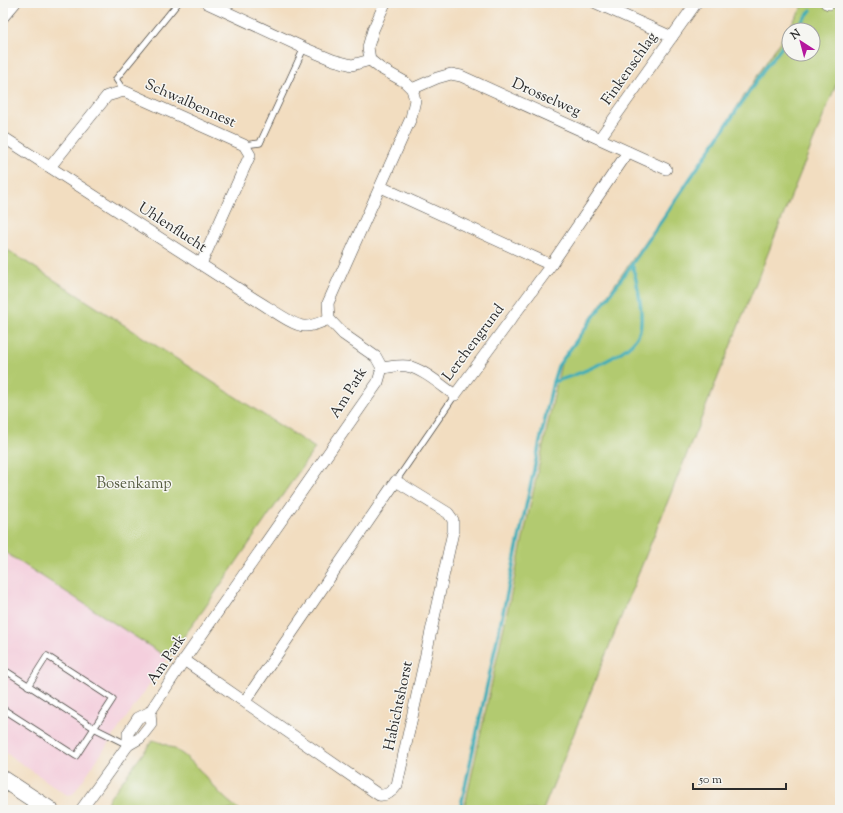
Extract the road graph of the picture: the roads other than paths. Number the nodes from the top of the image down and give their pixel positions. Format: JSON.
{"nodes":[{"id":1,"x":15,"y":3,"type":"edge"},
{"id":2,"x":178,"y":3,"type":"edge"},
{"id":3,"x":207,"y":3,"type":"edge"},
{"id":4,"x":385,"y":3,"type":"edge"},
{"id":5,"x":596,"y":3,"type":"edge"},
{"id":6,"x":696,"y":3,"type":"edge"},
{"id":7,"x":3,"y":17,"type":"edge"},
{"id":8,"x":672,"y":37,"type":"junction"},
{"id":9,"x":304,"y":48,"type":"junction"},
{"id":10,"x":370,"y":60,"type":"junction"},
{"id":11,"x":412,"y":89,"type":"junction"},
{"id":12,"x":124,"y":91,"type":"junction"},
{"id":13,"x":3,"y":137,"type":"edge"},
{"id":14,"x":600,"y":138,"type":"junction"},
{"id":15,"x":244,"y":145,"type":"junction"},
{"id":16,"x":628,"y":152,"type":"junction"},
{"id":17,"x":50,"y":167,"type":"junction"},
{"id":18,"x":666,"y":169,"type":"dead end"},
{"id":19,"x":381,"y":187,"type":"junction"},
{"id":20,"x":201,"y":264,"type":"junction"},
{"id":21,"x":551,"y":265,"type":"junction"},
{"id":22,"x":329,"y":319,"type":"junction"},
{"id":23,"x":382,"y":368,"type":"junction"},
{"id":24,"x":456,"y":395,"type":"junction"},
{"id":25,"x":396,"y":481,"type":"junction"},
{"id":26,"x":184,"y":660,"type":"junction"},
{"id":27,"x":3,"y":669,"type":"edge"},
{"id":28,"x":28,"y":686,"type":"junction"},
{"id":29,"x":244,"y":701,"type":"junction"},
{"id":30,"x":3,"y":709,"type":"edge"},
{"id":31,"x":94,"y":728,"type":"junction"},
{"id":32,"x":128,"y":745,"type":"junction"},
{"id":33,"x":3,"y":779,"type":"edge"},
{"id":34,"x":50,"y":810,"type":"edge"},
{"id":35,"x":81,"y":810,"type":"edge"}],
"edges":[{"from":1,"to":7,"type":"street"},
{"from":2,"to":12,"type":"lane","name":"Schwalbennest"},
{"from":3,"to":9,"type":"street"},
{"from":4,"to":10,"type":"street"},
{"from":5,"to":8,"type":"street","name":"Finkenschlag"},
{"from":6,"to":8,"type":"street","name":"Finkenschlag"},
{"from":8,"to":14,"type":"street","name":"Finkenschlag"},
{"from":9,"to":10,"type":"street"},
{"from":9,"to":15,"type":"lane","name":"Schwalbennest"},
{"from":10,"to":11,"type":"street"},
{"from":11,"to":14,"type":"street","name":"Drosselweg"},
{"from":11,"to":19,"type":"street"},
{"from":12,"to":15,"type":"street","name":"Schwalbennest"},
{"from":12,"to":17,"type":"street","name":"Schwalbennest"},
{"from":13,"to":17,"type":"street","name":"Uhlenflucht"},
{"from":14,"to":16,"type":"street","name":"Drosselweg"},
{"from":15,"to":20,"type":"street","name":"Schwalbennest"},
{"from":16,"to":18,"type":"street","name":"Drosselweg"},
{"from":16,"to":21,"type":"street","name":"Lerchengrund"},
{"from":17,"to":20,"type":"street","name":"Uhlenflucht"},
{"from":19,"to":21,"type":"street"},
{"from":19,"to":22,"type":"street"},
{"from":20,"to":22,"type":"street","name":"Uhlenflucht"},
{"from":21,"to":24,"type":"street","name":"Lerchengrund"},
{"from":22,"to":23,"type":"street","name":"Am Park"},
{"from":23,"to":24,"type":"street","name":"Lerchengrund"},
{"from":23,"to":26,"type":"street","name":"Am Park"},
{"from":24,"to":25,"type":"lane"},
{"from":25,"to":29,"type":"street"},
{"from":25,"to":29,"type":"street","name":"Habichtshorst"},
{"from":26,"to":29,"type":"street","name":"Habichtshorst"},
{"from":26,"to":32,"type":"street","name":"Am Park"},
{"from":27,"to":28,"type":"lane"},
{"from":28,"to":31,"type":"lane"},
{"from":28,"to":31,"type":"lane"},
{"from":30,"to":31,"type":"lane"},
{"from":31,"to":32,"type":"lane"},
{"from":32,"to":35,"type":"street","name":"Am Park"},
{"from":33,"to":34,"type":"main road"}]}
